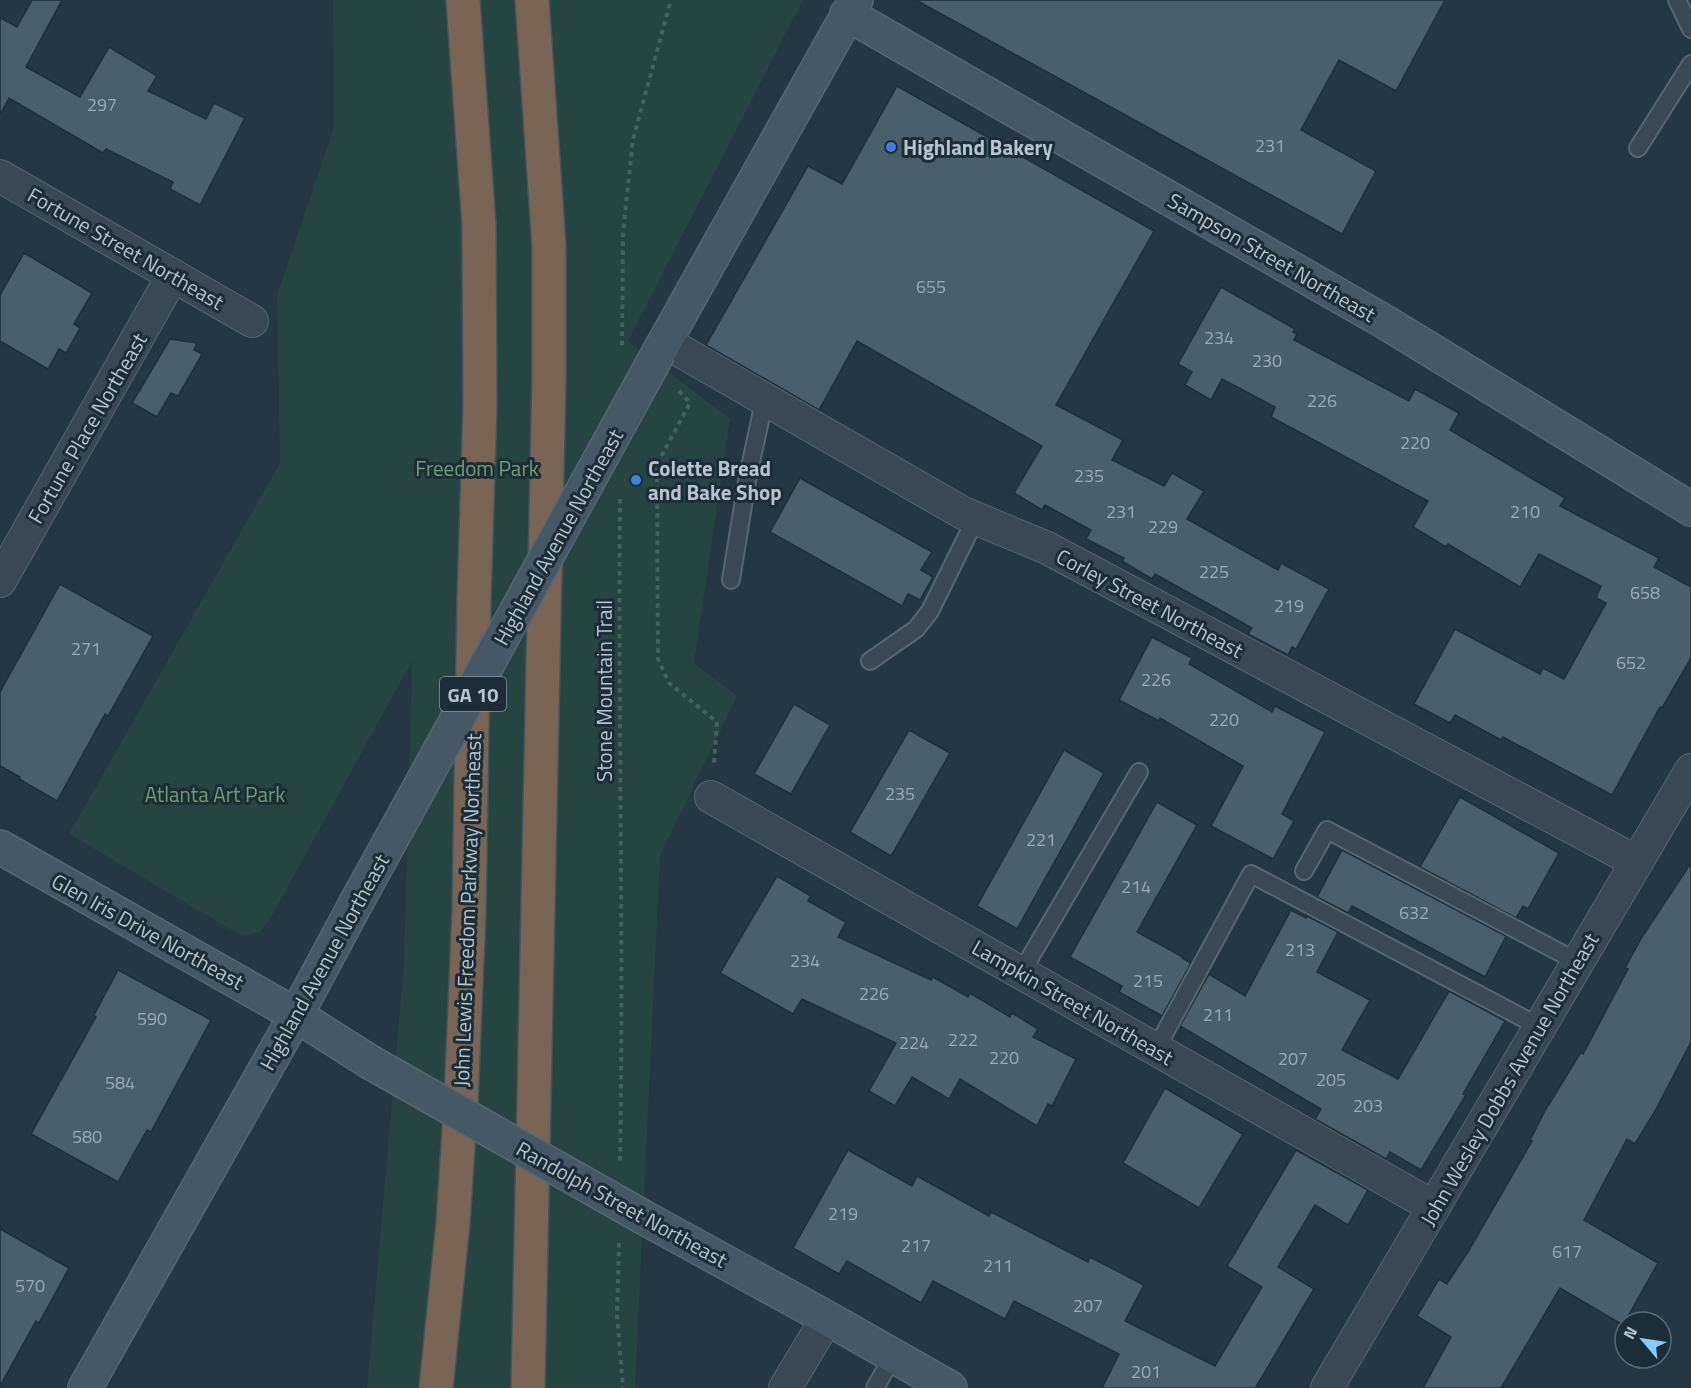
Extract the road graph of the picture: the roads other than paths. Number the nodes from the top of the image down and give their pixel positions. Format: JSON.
{"nodes":[{"id":1,"x":463,"y":0,"type":"edge"},
{"id":2,"x":532,"y":0,"type":"edge"},
{"id":3,"x":1677,"y":0,"type":"edge"},
{"id":4,"x":851,"y":7,"type":"edge"},
{"id":5,"x":1691,"y":29,"type":"edge"},
{"id":6,"x":1691,"y":64,"type":"edge"},
{"id":7,"x":1638,"y":148,"type":"dead end"},
{"id":8,"x":0,"y":176,"type":"edge"},
{"id":9,"x":174,"y":275,"type":"junction"},
{"id":10,"x":252,"y":321,"type":"dead end"},
{"id":11,"x":662,"y":347,"type":"junction"},
{"id":12,"x":765,"y":398,"type":"junction"},
{"id":13,"x":1691,"y":509,"type":"edge"},
{"id":14,"x":976,"y":518,"type":"junction"},
{"id":15,"x":731,"y":580,"type":"dead end"},
{"id":16,"x":0,"y":581,"type":"edge"},
{"id":17,"x":870,"y":662,"type":"dead end"},
{"id":18,"x":1691,"y":770,"type":"edge"},
{"id":19,"x":1139,"y":772,"type":"dead end"},
{"id":20,"x":711,"y":797,"type":"road end"},
{"id":21,"x":0,"y":847,"type":"edge"},
{"id":22,"x":1637,"y":862,"type":"junction"},
{"id":23,"x":1304,"y":871,"type":"dead end"},
{"id":24,"x":1578,"y":962,"type":"junction"},
{"id":25,"x":1021,"y":973,"type":"junction"},
{"id":26,"x":296,"y":1014,"type":"junction"},
{"id":27,"x":1540,"y":1027,"type":"junction"},
{"id":28,"x":1156,"y":1049,"type":"junction"},
{"id":29,"x":1434,"y":1207,"type":"junction"},
{"id":30,"x":827,"y":1317,"type":"junction"},
{"id":31,"x":894,"y":1356,"type":"junction"},
{"id":32,"x":85,"y":1388,"type":"edge"},
{"id":33,"x":436,"y":1388,"type":"edge"},
{"id":34,"x":528,"y":1388,"type":"edge"},
{"id":35,"x":785,"y":1388,"type":"edge"},
{"id":36,"x":875,"y":1388,"type":"edge"},
{"id":37,"x":950,"y":1388,"type":"edge"},
{"id":38,"x":1327,"y":1388,"type":"edge"}],
"edges":[{"from":1,"to":33,"type":"highway","name":"John Lewis Freedom Parkway Northeast","number":"GA 10"},
{"from":2,"to":34,"type":"highway"},
{"from":3,"to":5,"type":"lane"},
{"from":4,"to":11,"type":"street","name":"Highland Avenue Northeast"},
{"from":4,"to":13,"type":"street","name":"Sampson Street Northeast"},
{"from":6,"to":7,"type":"lane"},
{"from":8,"to":9,"type":"street","name":"Fortune Street Northeast"},
{"from":9,"to":10,"type":"street","name":"Fortune Street Northeast"},
{"from":9,"to":16,"type":"street","name":"Fortune Place Northeast"},
{"from":11,"to":12,"type":"street","name":"Corley Street Northeast"},
{"from":11,"to":26,"type":"street","name":"Highland Avenue Northeast","bridge":true},
{"from":12,"to":14,"type":"street","name":"Corley Street Northeast"},
{"from":12,"to":15,"type":"lane"},
{"from":14,"to":17,"type":"lane"},
{"from":14,"to":22,"type":"street","name":"Corley Street Northeast"},
{"from":18,"to":22,"type":"street","name":"John Wesley Dobbs Avenue Northeast"},
{"from":19,"to":25,"type":"lane"},
{"from":20,"to":25,"type":"street","name":"Lampkin Street Northeast"},
{"from":21,"to":26,"type":"street","name":"Glen Iris Drive Northeast"},
{"from":22,"to":24,"type":"street","name":"John Wesley Dobbs Avenue Northeast"},
{"from":23,"to":24,"type":"lane"},
{"from":24,"to":27,"type":"street","name":"John Wesley Dobbs Avenue Northeast"},
{"from":25,"to":28,"type":"street","name":"Lampkin Street Northeast"},
{"from":26,"to":30,"type":"street","name":"Randolph Street Northeast","bridge":true},
{"from":26,"to":32,"type":"street","name":"Highland Avenue Northeast"},
{"from":27,"to":28,"type":"lane"},
{"from":27,"to":29,"type":"street","name":"John Wesley Dobbs Avenue Northeast"},
{"from":28,"to":29,"type":"street","name":"Lampkin Street Northeast"},
{"from":29,"to":38,"type":"street","name":"John Wesley Dobbs Avenue Northeast"},
{"from":30,"to":31,"type":"street","name":"Randolph Street Northeast"},
{"from":30,"to":35,"type":"street"},
{"from":31,"to":36,"type":"lane"},
{"from":31,"to":37,"type":"street","name":"Randolph Street Northeast"}]}
